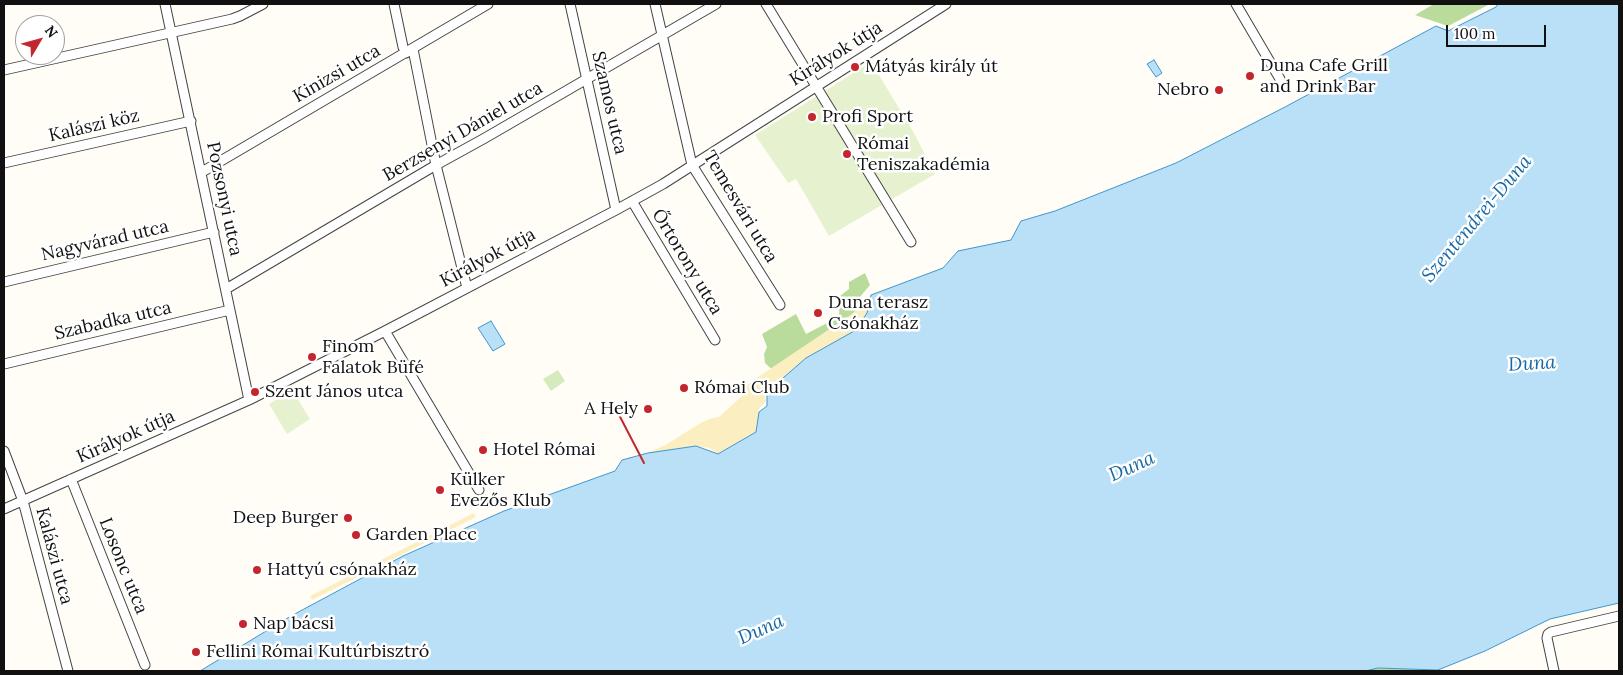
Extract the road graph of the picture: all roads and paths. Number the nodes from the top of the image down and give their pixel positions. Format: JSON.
{"nodes":[{"id":1,"x":165,"y":4,"type":"edge"},
{"id":2,"x":262,"y":4,"type":"edge"},
{"id":3,"x":394,"y":4,"type":"edge"},
{"id":4,"x":488,"y":4,"type":"edge"},
{"id":5,"x":570,"y":4,"type":"edge"},
{"id":6,"x":655,"y":4,"type":"edge"},
{"id":7,"x":716,"y":4,"type":"edge"},
{"id":8,"x":766,"y":4,"type":"edge"},
{"id":9,"x":946,"y":4,"type":"edge"},
{"id":10,"x":1236,"y":4,"type":"edge"},
{"id":11,"x":171,"y":33,"type":"junction"},
{"id":12,"x":662,"y":35,"type":"junction"},
{"id":13,"x":409,"y":51,"type":"junction"},
{"id":14,"x":4,"y":70,"type":"edge"},
{"id":15,"x":587,"y":79,"type":"junction"},
{"id":16,"x":1280,"y":79,"type":"dead end"},
{"id":17,"x":816,"y":86,"type":"junction"},
{"id":18,"x":191,"y":121,"type":"junction"},
{"id":19,"x":4,"y":163,"type":"edge"},
{"id":20,"x":436,"y":165,"type":"junction"},
{"id":21,"x":692,"y":165,"type":"junction"},
{"id":22,"x":202,"y":172,"type":"junction"},
{"id":23,"x":632,"y":201,"type":"junction"},
{"id":24,"x":616,"y":210,"type":"junction"},
{"id":25,"x":214,"y":232,"type":"junction"},
{"id":26,"x":911,"y":242,"type":"dead end"},
{"id":27,"x":4,"y":282,"type":"edge"},
{"id":28,"x":467,"y":288,"type":"junction"},
{"id":29,"x":226,"y":289,"type":"junction"},
{"id":30,"x":780,"y":305,"type":"dead end"},
{"id":31,"x":230,"y":310,"type":"junction"},
{"id":32,"x":385,"y":331,"type":"junction"},
{"id":33,"x":715,"y":340,"type":"dead end"},
{"id":34,"x":4,"y":364,"type":"edge"},
{"id":35,"x":249,"y":400,"type":"junction"},
{"id":36,"x":4,"y":451,"type":"edge"},
{"id":37,"x":71,"y":479,"type":"junction"},
{"id":38,"x":478,"y":490,"type":"dead end"},
{"id":39,"x":23,"y":501,"type":"junction"},
{"id":40,"x":4,"y":509,"type":"edge"},
{"id":41,"x":1619,"y":616,"type":"edge"},
{"id":42,"x":144,"y":665,"type":"dead end"},
{"id":43,"x":68,"y":671,"type":"edge"},
{"id":44,"x":1554,"y":671,"type":"edge"}],
"edges":[{"from":1,"to":11,"type":"street","name":"Pozsonyi utca"},
{"from":2,"to":11,"type":"street"},
{"from":3,"to":13,"type":"street"},
{"from":4,"to":13,"type":"street","name":"Kinizsi utca"},
{"from":5,"to":15,"type":"street","name":"Szamos utca"},
{"from":6,"to":12,"type":"street","name":"Temesvári utca"},
{"from":7,"to":12,"type":"street","name":"Berzsenyi Dániel utca"},
{"from":8,"to":17,"type":"street"},
{"from":9,"to":17,"type":"street","name":"Királyok útja"},
{"from":10,"to":16,"type":"street"},
{"from":11,"to":14,"type":"street"},
{"from":11,"to":18,"type":"street","name":"Pozsonyi utca"},
{"from":12,"to":15,"type":"street","name":"Berzsenyi Dániel utca"},
{"from":12,"to":21,"type":"street","name":"Temesvári utca"},
{"from":13,"to":20,"type":"street"},
{"from":13,"to":22,"type":"street","name":"Kinizsi utca"},
{"from":15,"to":20,"type":"street","name":"Berzsenyi Dániel utca"},
{"from":15,"to":24,"type":"street","name":"Szamos utca"},
{"from":17,"to":21,"type":"street","name":"Királyok útja"},
{"from":17,"to":26,"type":"street"},
{"from":18,"to":19,"type":"street","name":"Kalászi köz"},
{"from":18,"to":22,"type":"street","name":"Pozsonyi utca"},
{"from":20,"to":28,"type":"street"},
{"from":20,"to":29,"type":"street","name":"Berzsenyi Dániel utca"},
{"from":21,"to":23,"type":"street","name":"Királyok útja"},
{"from":21,"to":30,"type":"street","name":"Temesvári utca"},
{"from":22,"to":25,"type":"street","name":"Pozsonyi utca"},
{"from":23,"to":24,"type":"street","name":"Királyok útja"},
{"from":23,"to":33,"type":"street","name":"Őrtorony utca"},
{"from":24,"to":28,"type":"street","name":"Királyok útja"},
{"from":25,"to":27,"type":"street","name":"Nagyvárad utca"},
{"from":25,"to":29,"type":"street","name":"Pozsonyi utca"},
{"from":28,"to":32,"type":"street","name":"Királyok útja"},
{"from":29,"to":31,"type":"street","name":"Pozsonyi utca"},
{"from":31,"to":34,"type":"street","name":"Szabadka utca"},
{"from":31,"to":35,"type":"street","name":"Pozsonyi utca"},
{"from":32,"to":35,"type":"street","name":"Királyok útja"},
{"from":32,"to":38,"type":"street"},
{"from":35,"to":37,"type":"street","name":"Királyok útja"},
{"from":36,"to":39,"type":"street","name":"Kalászi utca"},
{"from":37,"to":39,"type":"street","name":"Királyok útja"},
{"from":37,"to":42,"type":"street","name":"Losonc utca"},
{"from":39,"to":40,"type":"street","name":"Királyok útja"},
{"from":39,"to":43,"type":"street","name":"Kalászi utca"},
{"from":41,"to":44,"type":"street"}]}
